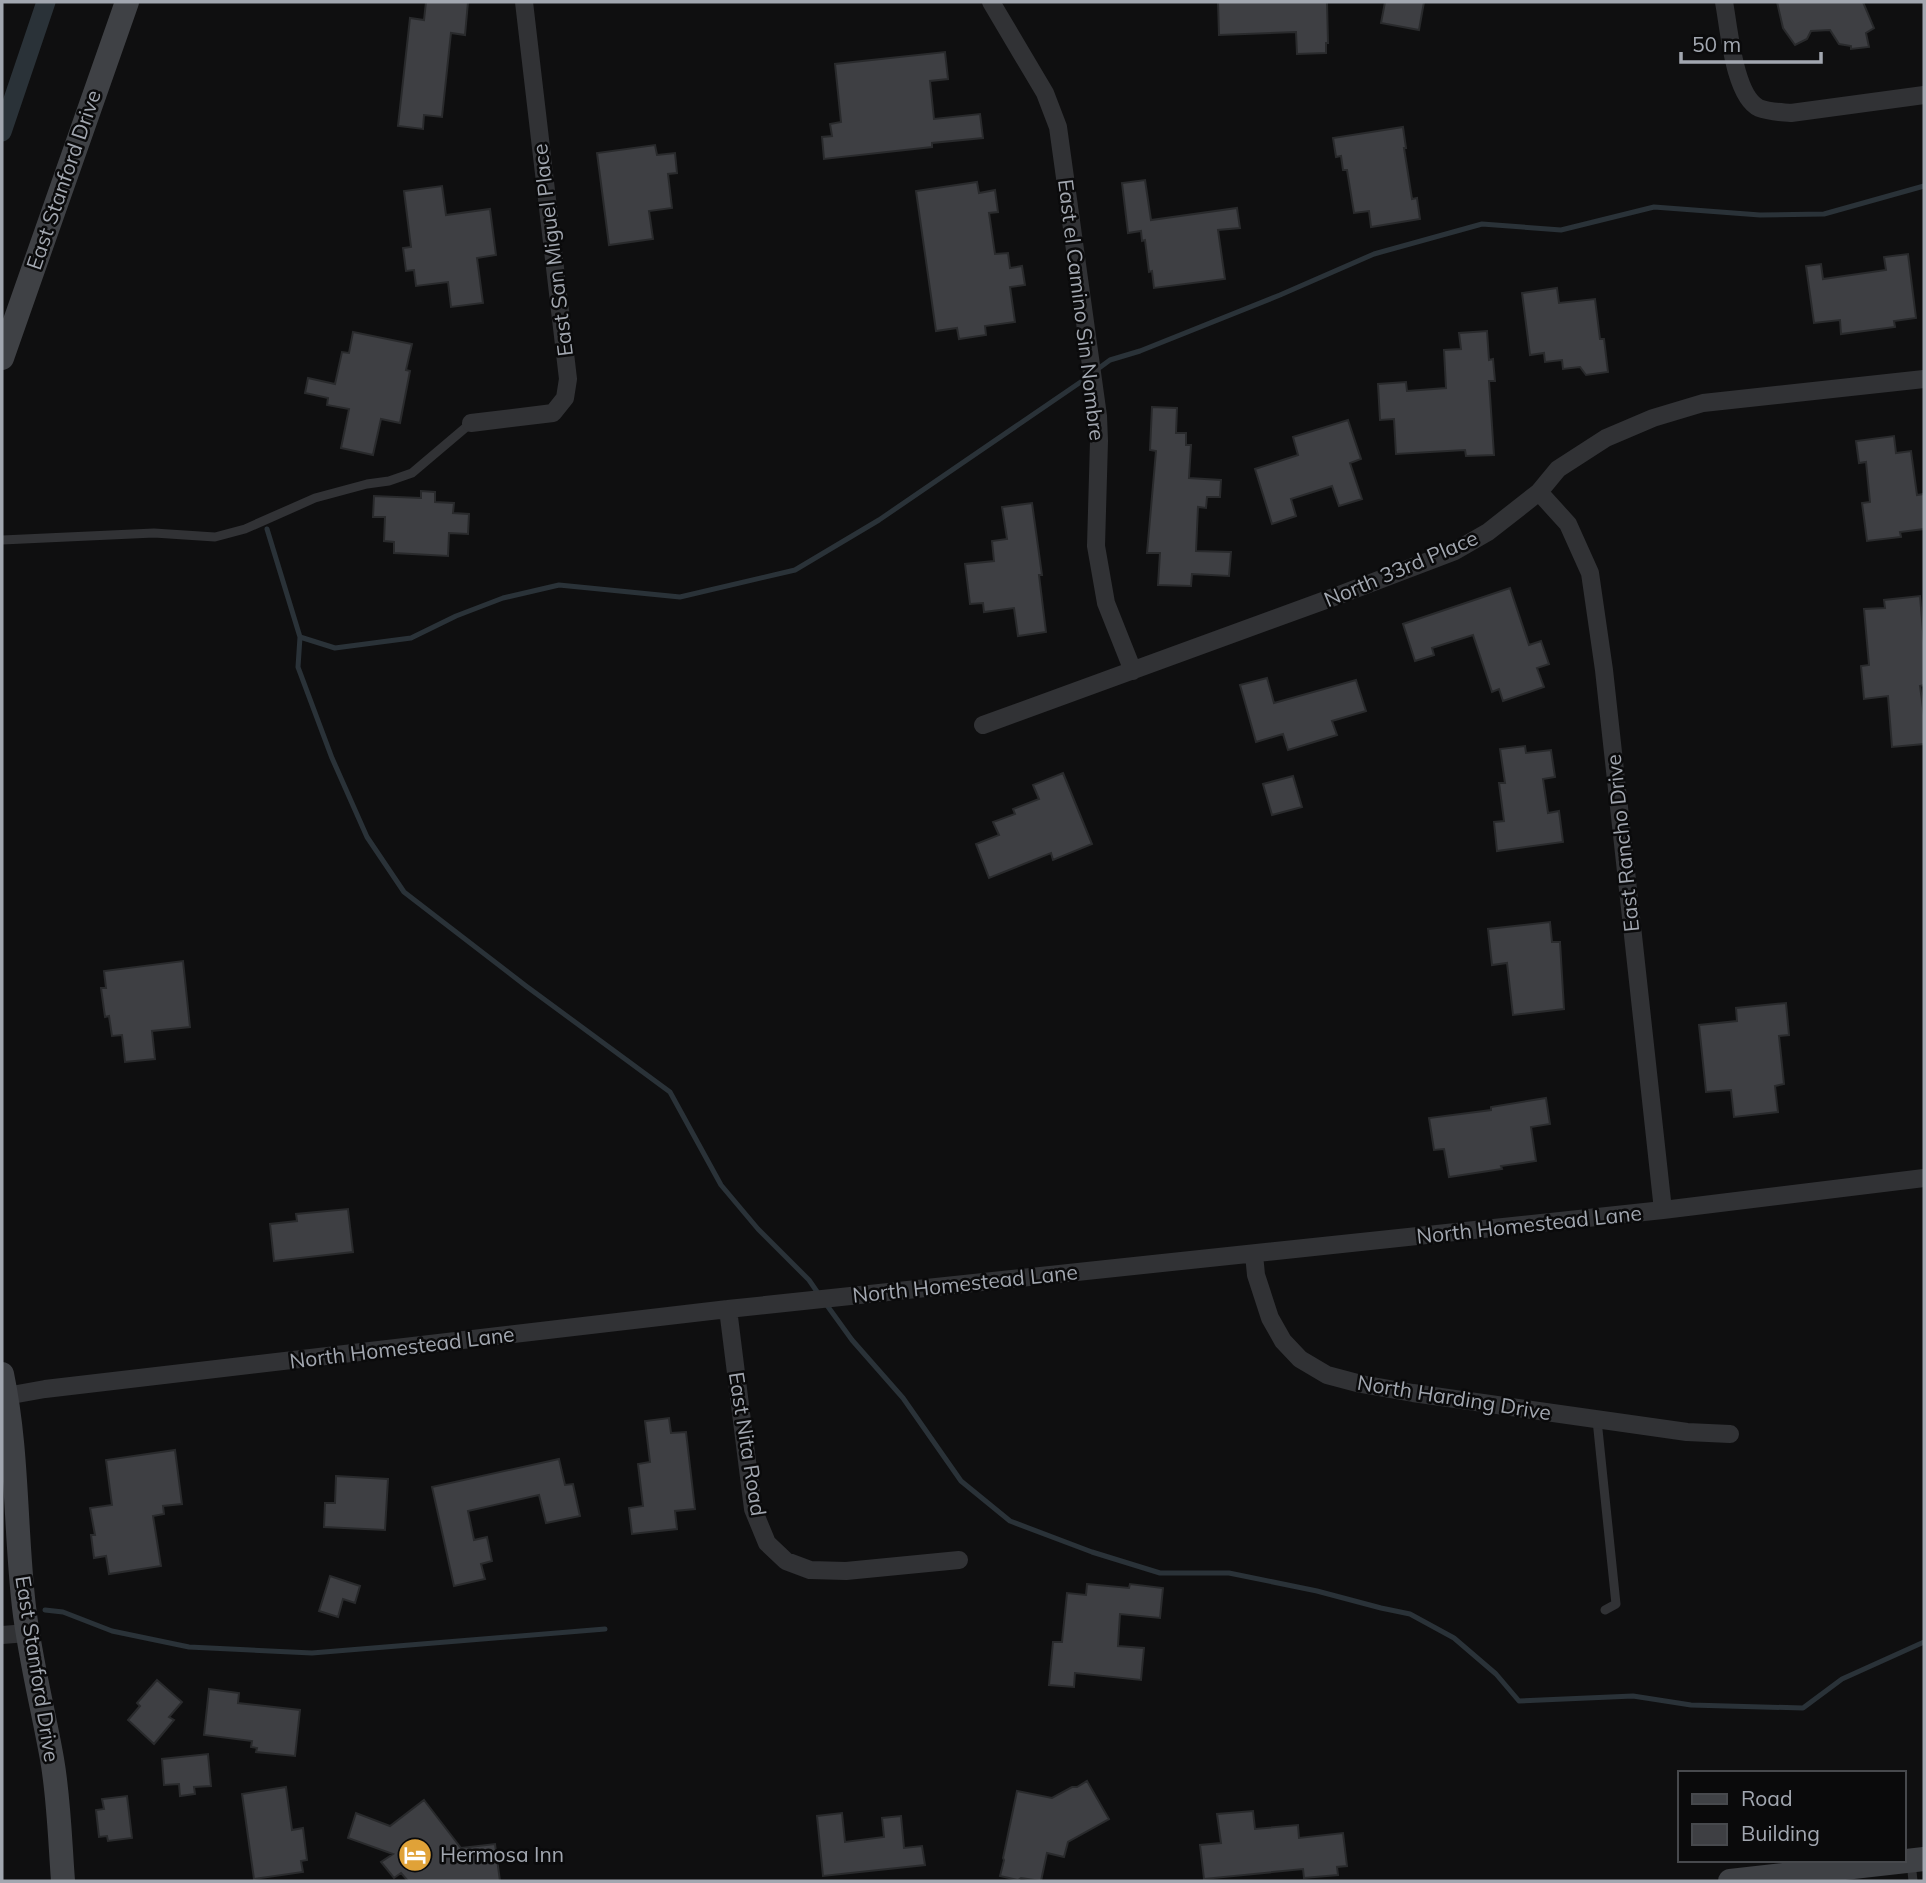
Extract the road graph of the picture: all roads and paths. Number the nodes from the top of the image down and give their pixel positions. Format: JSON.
{"nodes":[{"id":1,"x":127,"y":2,"type":"edge"},
{"id":2,"x":524,"y":2,"type":"edge"},
{"id":3,"x":992,"y":2,"type":"edge"},
{"id":4,"x":1724,"y":2,"type":"edge"},
{"id":5,"x":1924,"y":95,"type":"edge"},
{"id":6,"x":2,"y":358,"type":"edge"},
{"id":7,"x":1924,"y":379,"type":"edge"},
{"id":8,"x":471,"y":423,"type":"joint"},
{"id":9,"x":1539,"y":492,"type":"junction"},
{"id":10,"x":2,"y":540,"type":"edge"},
{"id":11,"x":1133,"y":671,"type":"junction"},
{"id":12,"x":983,"y":725,"type":"dead end"},
{"id":13,"x":1924,"y":1178,"type":"edge"},
{"id":14,"x":1663,"y":1210,"type":"junction"},
{"id":15,"x":1254,"y":1254,"type":"junction"},
{"id":16,"x":728,"y":1309,"type":"junction"},
{"id":17,"x":4,"y":1385,"type":"edge"},
{"id":18,"x":1597,"y":1420,"type":"junction"},
{"id":19,"x":1730,"y":1434,"type":"dead end"},
{"id":20,"x":959,"y":1560,"type":"dead end"},
{"id":21,"x":1605,"y":1610,"type":"dead end"},
{"id":22,"x":27,"y":1633,"type":"junction"},
{"id":23,"x":2,"y":1635,"type":"edge"},
{"id":24,"x":1916,"y":1867,"type":"edge"},
{"id":25,"x":63,"y":1881,"type":"edge"},
{"id":26,"x":1730,"y":1881,"type":"edge"}],
"edges":[{"from":1,"to":6,"type":"street","name":"East Stanford Drive"},
{"from":2,"to":8,"type":"street","name":"East San Miguel Place"},
{"from":3,"to":11,"type":"street","name":"East el Camino Sin Nombre"},
{"from":4,"to":5,"type":"street"},
{"from":7,"to":9,"type":"street","name":"North 33rd Place"},
{"from":8,"to":10,"type":"lane"},
{"from":9,"to":11,"type":"street","name":"North 33rd Place"},
{"from":9,"to":14,"type":"street","name":"East Rancho Drive"},
{"from":11,"to":12,"type":"street","name":"North 33rd Place"},
{"from":13,"to":14,"type":"street","name":"North Homestead Lane"},
{"from":14,"to":15,"type":"street","name":"North Homestead Lane"},
{"from":15,"to":16,"type":"street","name":"North Homestead Lane"},
{"from":15,"to":18,"type":"street","name":"North Harding Drive"},
{"from":16,"to":17,"type":"street","name":"North Homestead Lane"},
{"from":16,"to":20,"type":"street","name":"East Nita Road"},
{"from":17,"to":22,"type":"street","name":"East Stanford Drive"},
{"from":18,"to":19,"type":"street","name":"North Harding Drive"},
{"from":18,"to":21,"type":"lane"},
{"from":22,"to":23,"type":"street"},
{"from":22,"to":25,"type":"street","name":"East Stanford Drive"},
{"from":24,"to":26,"type":"street"}]}
